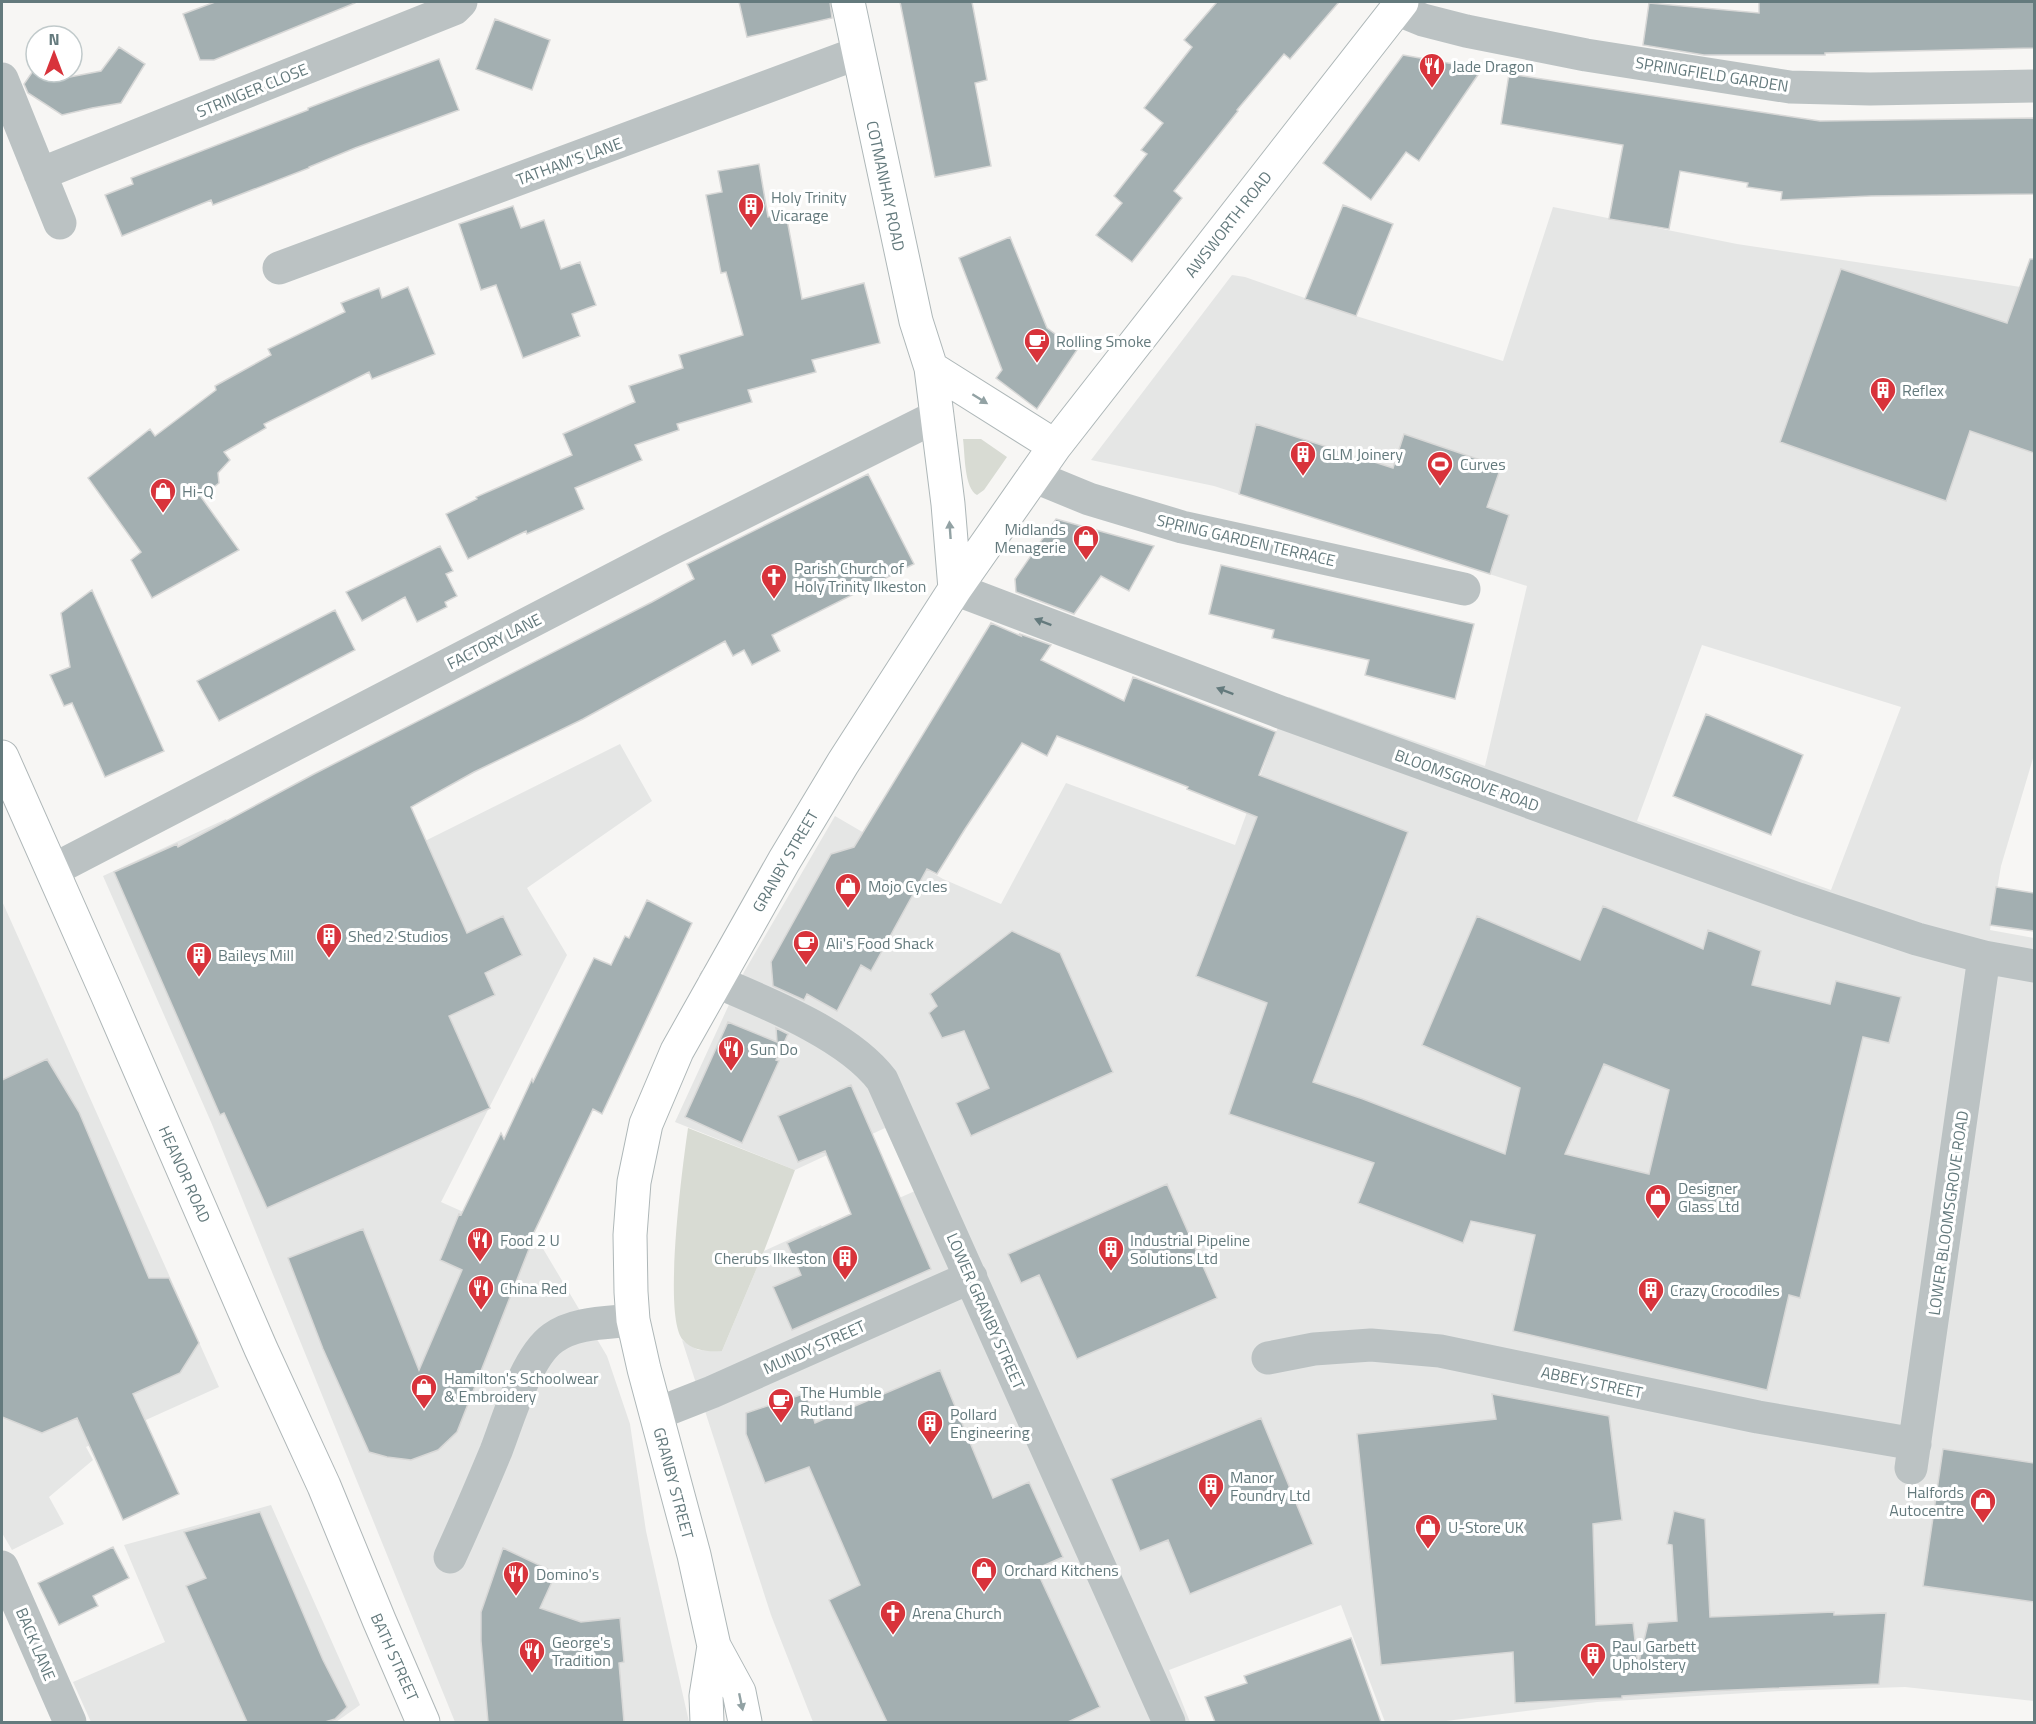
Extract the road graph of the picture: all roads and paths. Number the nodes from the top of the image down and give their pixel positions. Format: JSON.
{"nodes":[{"id":1,"x":461,"y":2,"type":"edge"},
{"id":2,"x":848,"y":2,"type":"edge"},
{"id":3,"x":1399,"y":5,"type":"edge"},
{"id":4,"x":858,"y":53,"type":"junction"},
{"id":5,"x":2,"y":79,"type":"edge"},
{"id":6,"x":2034,"y":86,"type":"edge"},
{"id":7,"x":40,"y":174,"type":"junction"},
{"id":8,"x":60,"y":223,"type":"dead end"},
{"id":9,"x":279,"y":268,"type":"dead end"},
{"id":10,"x":931,"y":368,"type":"junction"},
{"id":11,"x":937,"y":416,"type":"junction"},
{"id":12,"x":1055,"y":446,"type":"junction"},
{"id":13,"x":1033,"y":476,"type":"junction"},
{"id":14,"x":955,"y":589,"type":"junction"},
{"id":15,"x":1464,"y":589,"type":"dead end"},
{"id":16,"x":3,"y":765,"type":"edge"},
{"id":17,"x":53,"y":870,"type":"junction"},
{"id":18,"x":1984,"y":957,"type":"junction"},
{"id":19,"x":2034,"y":966,"type":"edge"},
{"id":20,"x":715,"y":981,"type":"junction"},
{"id":21,"x":971,"y":1277,"type":"junction"},
{"id":22,"x":633,"y":1320,"type":"junction"},
{"id":23,"x":1268,"y":1358,"type":"dead end"},
{"id":24,"x":656,"y":1414,"type":"junction"},
{"id":25,"x":1913,"y":1456,"type":"joint"},
{"id":26,"x":450,"y":1557,"type":"dead end"},
{"id":27,"x":2,"y":1567,"type":"edge"},
{"id":28,"x":367,"y":1592,"type":"joint"},
{"id":29,"x":714,"y":1646,"type":"junction"},
{"id":30,"x":70,"y":1722,"type":"edge"},
{"id":31,"x":423,"y":1722,"type":"edge"},
{"id":32,"x":707,"y":1722,"type":"edge"},
{"id":33,"x":745,"y":1722,"type":"edge"},
{"id":34,"x":1169,"y":1722,"type":"edge"}],
"edges":[{"from":1,"to":7,"type":"street","name":"STRINGER CLOSE"},
{"from":2,"to":4,"type":"street","name":"COTMANHAY ROAD"},
{"from":3,"to":6,"type":"street","name":"SPRINGFIELD GARDEN"},
{"from":3,"to":12,"type":"street","name":"AWSWORTH ROAD"},
{"from":4,"to":9,"type":"street","name":"TATHAM'S LANE"},
{"from":4,"to":10,"type":"street","name":"COTMANHAY ROAD"},
{"from":5,"to":7,"type":"street"},
{"from":7,"to":8,"type":"street"},
{"from":10,"to":11,"type":"street","name":"COTMANHAY ROAD"},
{"from":10,"to":12,"type":"street","one_way":true},
{"from":14,"to":11,"type":"street","name":"COTMANHAY ROAD","one_way":true},
{"from":11,"to":17,"type":"street","name":"FACTORY LANE"},
{"from":12,"to":13,"type":"street","name":"GRANBY STREET"},
{"from":13,"to":14,"type":"street","name":"GRANBY STREET"},
{"from":13,"to":15,"type":"street","name":"SPRING GARDEN TERRACE"},
{"from":18,"to":14,"type":"street","name":"BLOOMSGROVE ROAD","one_way":true},
{"from":14,"to":20,"type":"street","name":"GRANBY STREET"},
{"from":16,"to":17,"type":"street","name":"HEANOR ROAD"},
{"from":17,"to":28,"type":"street","name":"HEANOR ROAD"},
{"from":18,"to":19,"type":"street","name":"BLOOMSGROVE ROAD"},
{"from":18,"to":25,"type":"street","name":"LOWER BLOOMSGROVE ROAD"},
{"from":20,"to":21,"type":"street","name":"LOWER GRANBY STREET"},
{"from":20,"to":22,"type":"street","name":"GRANBY STREET"},
{"from":21,"to":24,"type":"street","name":"MUNDY STREET"},
{"from":21,"to":34,"type":"street","name":"LOWER GRANBY STREET"},
{"from":22,"to":24,"type":"street","name":"GRANBY STREET"},
{"from":22,"to":26,"type":"street"},
{"from":23,"to":25,"type":"street","name":"ABBEY STREET"},
{"from":24,"to":29,"type":"street","name":"GRANBY STREET"},
{"from":27,"to":30,"type":"street","name":"BACK LANE"},
{"from":28,"to":31,"type":"street","name":"BATH STREET"},
{"from":29,"to":32,"type":"street","name":"GRANBY STREET"},
{"from":29,"to":33,"type":"street","name":"GRANBY STREET","one_way":true}]}
